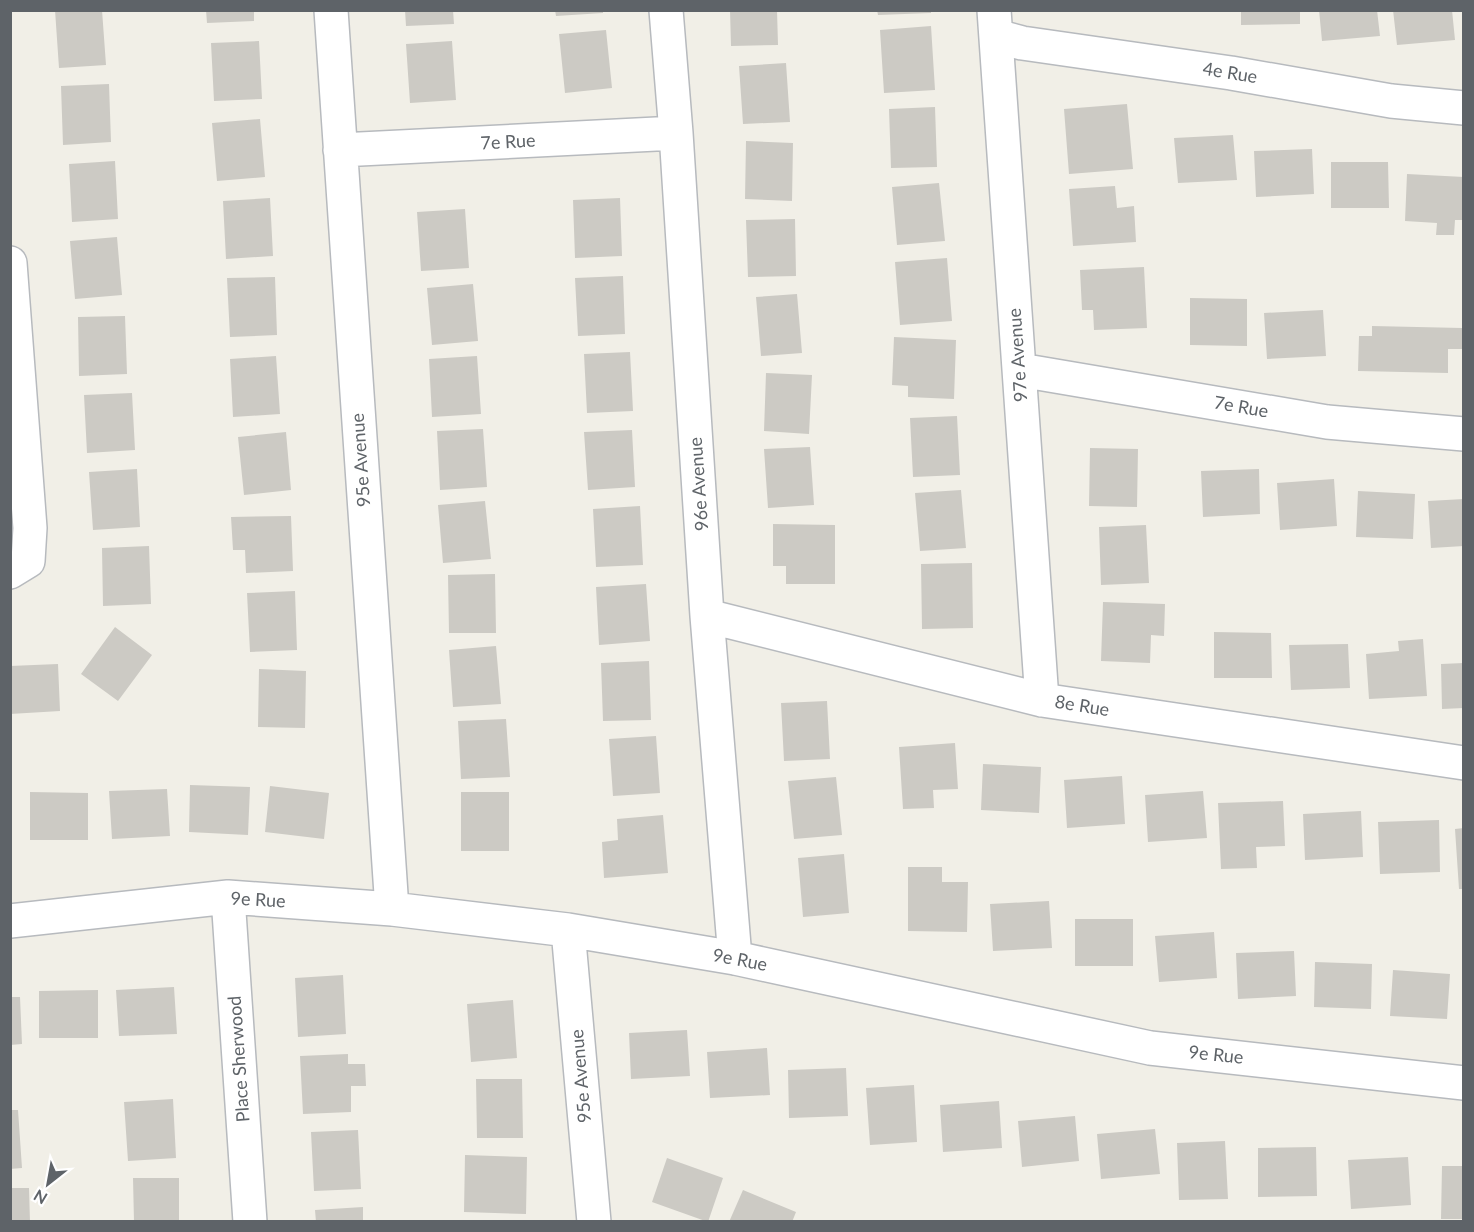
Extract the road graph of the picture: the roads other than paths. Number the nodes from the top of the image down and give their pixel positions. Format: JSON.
{"nodes":[{"id":1,"x":331,"y":10,"type":"edge"},
{"id":2,"x":666,"y":10,"type":"edge"},
{"id":3,"x":995,"y":23,"type":"edge"},
{"id":4,"x":1464,"y":108,"type":"edge"},
{"id":5,"x":676,"y":133,"type":"junction"},
{"id":6,"x":340,"y":150,"type":"junction"},
{"id":7,"x":10,"y":263,"type":"edge"},
{"id":8,"x":1020,"y":370,"type":"junction"},
{"id":9,"x":1464,"y":434,"type":"edge"},
{"id":10,"x":10,"y":572,"type":"edge"},
{"id":11,"x":707,"y":616,"type":"junction"},
{"id":12,"x":1042,"y":700,"type":"junction"},
{"id":13,"x":1464,"y":763,"type":"edge"},
{"id":14,"x":228,"y":897,"type":"junction"},
{"id":15,"x":392,"y":909,"type":"junction"},
{"id":16,"x":10,"y":921,"type":"edge"},
{"id":17,"x":568,"y":930,"type":"junction"},
{"id":18,"x":735,"y":958,"type":"junction"},
{"id":19,"x":1464,"y":1083,"type":"edge"},
{"id":20,"x":250,"y":1221,"type":"edge"},
{"id":21,"x":594,"y":1221,"type":"edge"}],
"edges":[{"from":1,"to":6,"type":"street","name":"95e Avenue"},
{"from":2,"to":5,"type":"street","name":"96e Avenue"},
{"from":3,"to":4,"type":"street","name":"4e Rue"},
{"from":3,"to":8,"type":"street","name":"97e Avenue"},
{"from":5,"to":6,"type":"street","name":"7e Rue"},
{"from":5,"to":11,"type":"street","name":"96e Avenue"},
{"from":6,"to":15,"type":"street","name":"95e Avenue"},
{"from":7,"to":10,"type":"street"},
{"from":8,"to":9,"type":"street","name":"7e Rue"},
{"from":8,"to":12,"type":"street","name":"97e Avenue"},
{"from":11,"to":12,"type":"street","name":"8e Rue"},
{"from":11,"to":18,"type":"street","name":"96e Avenue"},
{"from":12,"to":13,"type":"street","name":"8e Rue"},
{"from":14,"to":15,"type":"street","name":"9e Rue"},
{"from":14,"to":16,"type":"street","name":"9e Rue"},
{"from":14,"to":20,"type":"street","name":"Place Sherwood"},
{"from":15,"to":17,"type":"street","name":"9e Rue"},
{"from":17,"to":18,"type":"street","name":"9e Rue"},
{"from":17,"to":21,"type":"street","name":"95e Avenue"},
{"from":18,"to":19,"type":"street","name":"9e Rue"}]}
